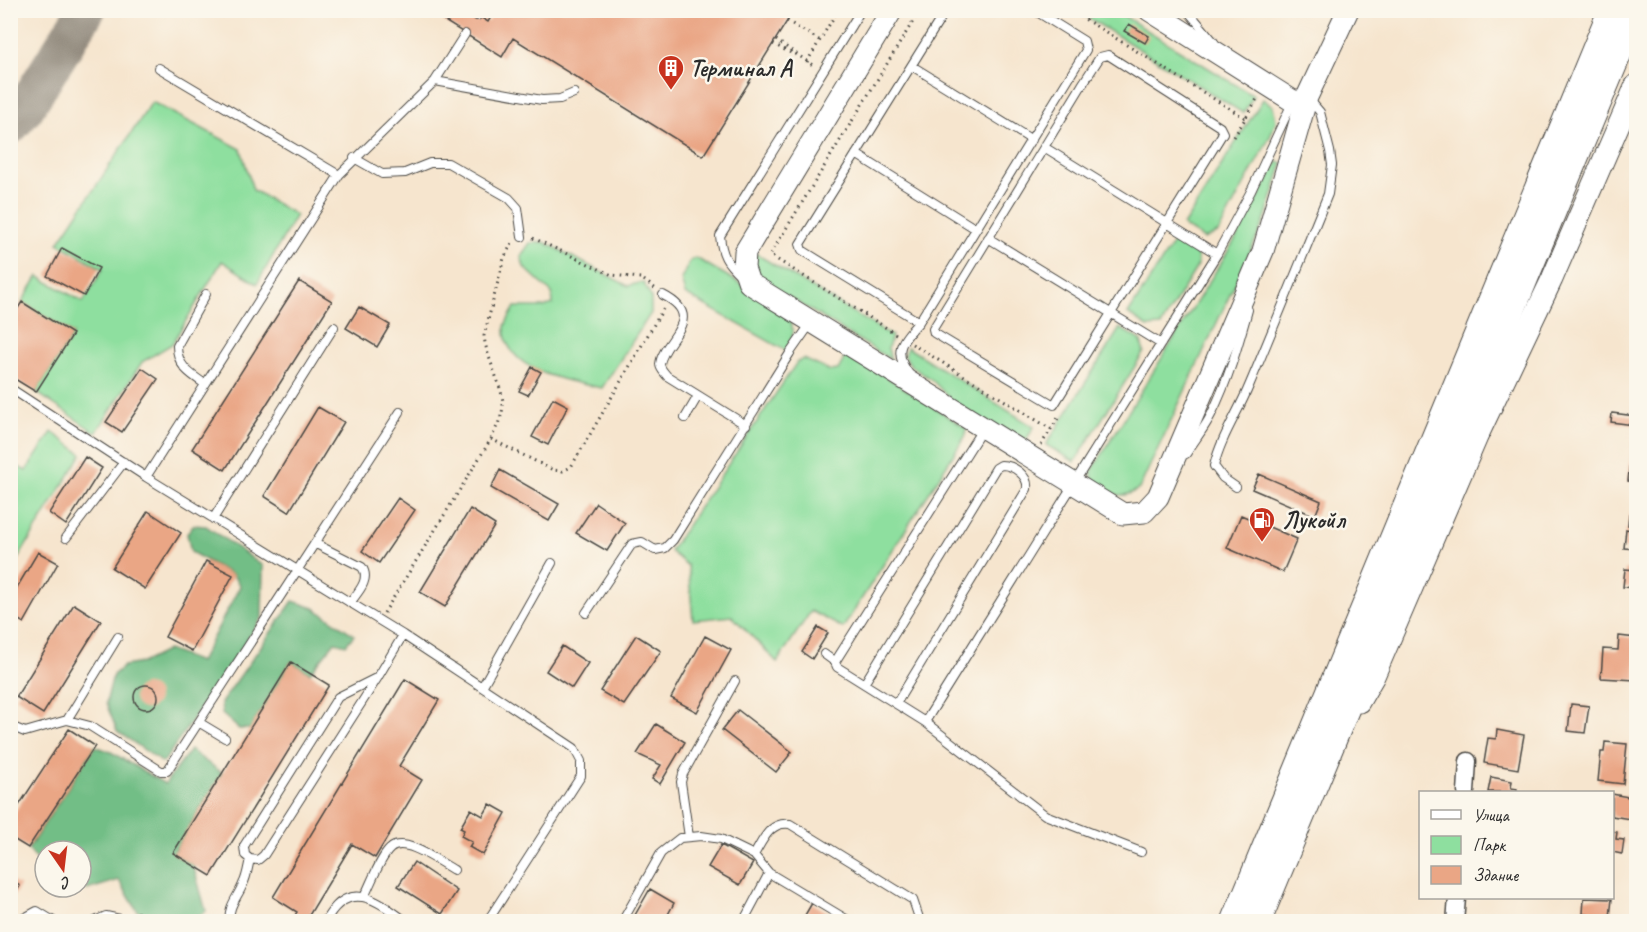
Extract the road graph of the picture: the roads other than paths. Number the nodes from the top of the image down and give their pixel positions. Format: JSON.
{"nodes":[{"id":1,"x":861,"y":10,"type":"edge"},
{"id":2,"x":892,"y":10,"type":"edge"},
{"id":3,"x":946,"y":10,"type":"edge"},
{"id":4,"x":1034,"y":10,"type":"edge"},
{"id":5,"x":1149,"y":10,"type":"edge"},
{"id":6,"x":1187,"y":10,"type":"edge"},
{"id":7,"x":1348,"y":10,"type":"edge"},
{"id":8,"x":1603,"y":10,"type":"edge"},
{"id":9,"x":1612,"y":10,"type":"edge"},
{"id":10,"x":1636,"y":10,"type":"edge"},
{"id":11,"x":465,"y":34,"type":"dead end"},
{"id":12,"x":1593,"y":56,"type":"junction"},
{"id":13,"x":1227,"y":59,"type":"junction"},
{"id":14,"x":912,"y":66,"type":"junction"},
{"id":15,"x":159,"y":68,"type":"dead end"},
{"id":16,"x":435,"y":81,"type":"junction"},
{"id":17,"x":1636,"y":85,"type":"edge"},
{"id":18,"x":574,"y":93,"type":"dead end"},
{"id":19,"x":1300,"y":99,"type":"junction"},
{"id":20,"x":1032,"y":140,"type":"junction"},
{"id":21,"x":1044,"y":147,"type":"junction"},
{"id":22,"x":856,"y":154,"type":"junction"},
{"id":23,"x":354,"y":158,"type":"junction"},
{"id":24,"x":339,"y":175,"type":"junction"},
{"id":25,"x":1167,"y":224,"type":"junction"},
{"id":26,"x":976,"y":229,"type":"junction"},
{"id":27,"x":522,"y":237,"type":"road end"},
{"id":28,"x":988,"y":238,"type":"junction"},
{"id":29,"x":1217,"y":254,"type":"junction"},
{"id":30,"x":749,"y":283,"type":"junction"},
{"id":31,"x":206,"y":294,"type":"dead end"},
{"id":32,"x":663,"y":295,"type":"road end"},
{"id":33,"x":1112,"y":314,"type":"junction"},
{"id":34,"x":812,"y":322,"type":"junction"},
{"id":35,"x":919,"y":322,"type":"junction"},
{"id":36,"x":334,"y":327,"type":"dead end"},
{"id":37,"x":1161,"y":344,"type":"junction"},
{"id":38,"x":205,"y":384,"type":"junction"},
{"id":39,"x":918,"y":386,"type":"junction"},
{"id":40,"x":10,"y":388,"type":"edge"},
{"id":41,"x":698,"y":396,"type":"junction"},
{"id":42,"x":400,"y":412,"type":"dead end"},
{"id":43,"x":685,"y":418,"type":"dead end"},
{"id":44,"x":746,"y":425,"type":"junction"},
{"id":45,"x":983,"y":427,"type":"junction"},
{"id":46,"x":124,"y":462,"type":"junction"},
{"id":47,"x":146,"y":477,"type":"junction"},
{"id":48,"x":1074,"y":483,"type":"junction"},
{"id":49,"x":1236,"y":487,"type":"dead end"},
{"id":50,"x":213,"y":519,"type":"junction"},
{"id":51,"x":66,"y":538,"type":"dead end"},
{"id":52,"x":316,"y":544,"type":"junction"},
{"id":53,"x":552,"y":563,"type":"dead end"},
{"id":54,"x":298,"y":572,"type":"junction"},
{"id":55,"x":350,"y":603,"type":"junction"},
{"id":56,"x":586,"y":613,"type":"dead end"},
{"id":57,"x":403,"y":635,"type":"junction"},
{"id":58,"x":118,"y":637,"type":"dead end"},
{"id":59,"x":824,"y":654,"type":"dead end"},
{"id":60,"x":835,"y":662,"type":"junction"},
{"id":61,"x":378,"y":677,"type":"junction"},
{"id":62,"x":735,"y":681,"type":"dead end"},
{"id":63,"x":864,"y":684,"type":"junction"},
{"id":64,"x":482,"y":687,"type":"junction"},
{"id":65,"x":896,"y":704,"type":"junction"},
{"id":66,"x":67,"y":720,"type":"junction"},
{"id":67,"x":925,"y":722,"type":"junction"},
{"id":68,"x":200,"y":723,"type":"junction"},
{"id":69,"x":10,"y":726,"type":"edge"},
{"id":70,"x":225,"y":738,"type":"dead end"},
{"id":71,"x":1468,"y":761,"type":"dead end"},
{"id":72,"x":1317,"y":775,"type":"junction"},
{"id":73,"x":1466,"y":791,"type":"edge"},
{"id":74,"x":689,"y":837,"type":"junction"},
{"id":75,"x":1141,"y":852,"type":"dead end"},
{"id":76,"x":754,"y":855,"type":"junction"},
{"id":77,"x":250,"y":859,"type":"junction"},
{"id":78,"x":454,"y":870,"type":"dead end"},
{"id":79,"x":769,"y":873,"type":"junction"},
{"id":80,"x":365,"y":896,"type":"junction"},
{"id":81,"x":1457,"y":899,"type":"edge"},
{"id":82,"x":120,"y":919,"type":"dead end"},
{"id":83,"x":16,"y":921,"type":"edge"},
{"id":84,"x":55,"y":921,"type":"edge"},
{"id":85,"x":93,"y":921,"type":"edge"},
{"id":86,"x":230,"y":921,"type":"edge"},
{"id":87,"x":325,"y":921,"type":"edge"},
{"id":88,"x":407,"y":921,"type":"edge"},
{"id":89,"x":487,"y":921,"type":"edge"},
{"id":90,"x":622,"y":921,"type":"edge"},
{"id":91,"x":743,"y":921,"type":"edge"},
{"id":92,"x":851,"y":921,"type":"edge"},
{"id":93,"x":917,"y":921,"type":"edge"},
{"id":94,"x":1235,"y":921,"type":"edge"},
{"id":95,"x":1257,"y":921,"type":"edge"},
{"id":96,"x":1455,"y":921,"type":"edge"}],
"edges":[{"from":1,"to":30,"type":"lane"},
{"from":2,"to":30,"type":"street"},
{"from":3,"to":14,"type":"lane"},
{"from":4,"to":20,"type":"lane"},
{"from":5,"to":13,"type":"street"},
{"from":6,"to":13,"type":"lane"},
{"from":7,"to":19,"type":"street"},
{"from":8,"to":12,"type":"street"},
{"from":9,"to":12,"type":"main road"},
{"from":10,"to":72,"type":"main road"},
{"from":11,"to":16,"type":"lane"},
{"from":12,"to":94,"type":"main road"},
{"from":13,"to":19,"type":"street"},
{"from":14,"to":20,"type":"lane"},
{"from":14,"to":22,"type":"lane"},
{"from":15,"to":24,"type":"lane"},
{"from":16,"to":18,"type":"lane"},
{"from":16,"to":23,"type":"lane"},
{"from":17,"to":72,"type":"street"},
{"from":19,"to":29,"type":"lane"},
{"from":19,"to":48,"type":"street"},
{"from":19,"to":49,"type":"lane"},
{"from":20,"to":26,"type":"lane"},
{"from":21,"to":25,"type":"lane"},
{"from":21,"to":25,"type":"lane"},
{"from":21,"to":28,"type":"lane"},
{"from":22,"to":26,"type":"lane"},
{"from":22,"to":35,"type":"lane"},
{"from":23,"to":24,"type":"lane"},
{"from":23,"to":27,"type":"lane"},
{"from":24,"to":38,"type":"lane"},
{"from":25,"to":29,"type":"lane"},
{"from":25,"to":33,"type":"lane"},
{"from":26,"to":35,"type":"lane"},
{"from":28,"to":33,"type":"lane"},
{"from":28,"to":33,"type":"lane"},
{"from":29,"to":37,"type":"lane"},
{"from":30,"to":34,"type":"street"},
{"from":31,"to":38,"type":"lane"},
{"from":32,"to":41,"type":"lane"},
{"from":33,"to":37,"type":"lane"},
{"from":34,"to":39,"type":"street"},
{"from":34,"to":44,"type":"lane"},
{"from":35,"to":39,"type":"lane"},
{"from":36,"to":50,"type":"lane"},
{"from":37,"to":48,"type":"lane"},
{"from":38,"to":47,"type":"lane"},
{"from":39,"to":45,"type":"street"},
{"from":40,"to":46,"type":"lane"},
{"from":41,"to":43,"type":"lane"},
{"from":41,"to":44,"type":"lane"},
{"from":42,"to":52,"type":"lane"},
{"from":44,"to":56,"type":"lane"},
{"from":45,"to":48,"type":"street"},
{"from":45,"to":60,"type":"lane"},
{"from":46,"to":47,"type":"lane"},
{"from":46,"to":51,"type":"lane"},
{"from":47,"to":50,"type":"lane"},
{"from":48,"to":67,"type":"lane"},
{"from":50,"to":54,"type":"lane"},
{"from":52,"to":54,"type":"lane"},
{"from":52,"to":55,"type":"lane"},
{"from":53,"to":64,"type":"lane"},
{"from":54,"to":55,"type":"lane"},
{"from":54,"to":68,"type":"lane"},
{"from":55,"to":57,"type":"lane"},
{"from":57,"to":61,"type":"lane"},
{"from":57,"to":64,"type":"lane"},
{"from":58,"to":66,"type":"lane"},
{"from":59,"to":60,"type":"lane"},
{"from":60,"to":63,"type":"lane"},
{"from":61,"to":77,"type":"lane"},
{"from":61,"to":77,"type":"lane"},
{"from":62,"to":74,"type":"lane"},
{"from":63,"to":65,"type":"lane"},
{"from":63,"to":65,"type":"lane"},
{"from":64,"to":89,"type":"lane"},
{"from":65,"to":67,"type":"lane"},
{"from":66,"to":68,"type":"lane"},
{"from":66,"to":69,"type":"lane"},
{"from":67,"to":75,"type":"lane"},
{"from":68,"to":70,"type":"lane"},
{"from":71,"to":73,"type":"street"},
{"from":72,"to":95,"type":"main road"},
{"from":74,"to":76,"type":"lane"},
{"from":74,"to":90,"type":"lane"},
{"from":76,"to":79,"type":"lane"},
{"from":76,"to":93,"type":"lane"},
{"from":77,"to":86,"type":"lane"},
{"from":78,"to":80,"type":"lane"},
{"from":79,"to":91,"type":"lane"},
{"from":79,"to":92,"type":"lane"},
{"from":80,"to":87,"type":"lane"},
{"from":80,"to":88,"type":"lane"},
{"from":81,"to":96,"type":"street"},
{"from":82,"to":85,"type":"lane"},
{"from":83,"to":84,"type":"lane"}]}
